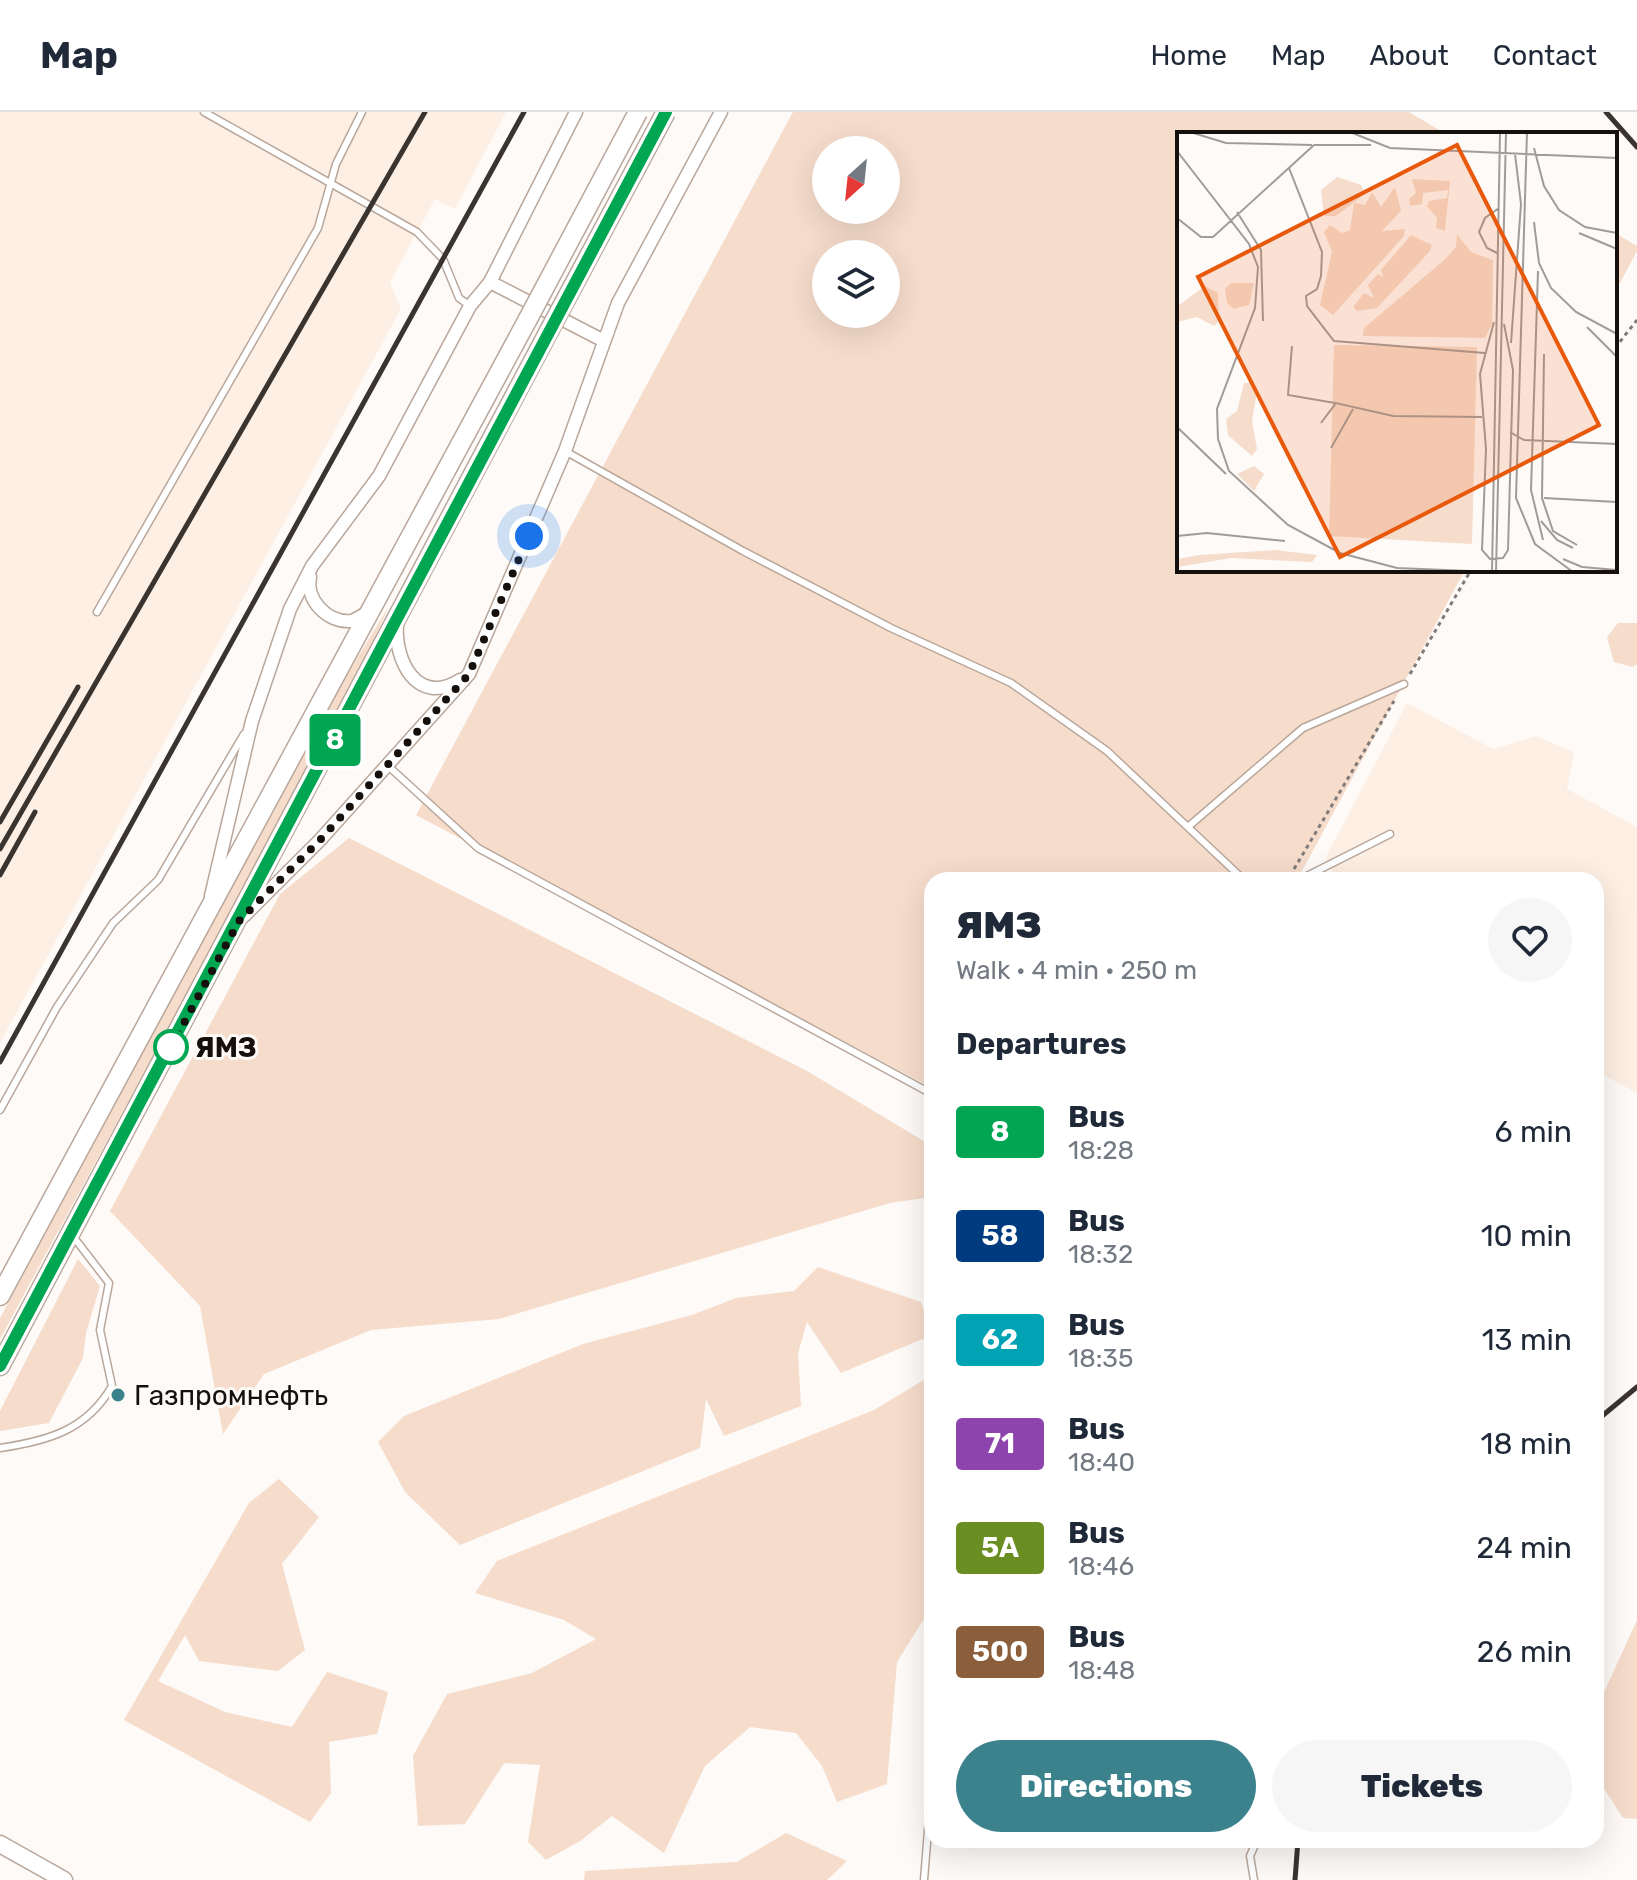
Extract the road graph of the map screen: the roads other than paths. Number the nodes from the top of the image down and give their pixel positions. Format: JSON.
{"nodes":[{"id":1,"x":204,"y":112,"type":"edge"},
{"id":2,"x":362,"y":112,"type":"edge"},
{"id":3,"x":576,"y":112,"type":"edge"},
{"id":4,"x":638,"y":112,"type":"edge"},
{"id":5,"x":666,"y":112,"type":"edge"},
{"id":6,"x":721,"y":112,"type":"edge"},
{"id":7,"x":331,"y":186,"type":"junction"},
{"id":8,"x":490,"y":282,"type":"junction"},
{"id":9,"x":470,"y":306,"type":"junction"},
{"id":10,"x":604,"y":341,"type":"junction"},
{"id":11,"x":565,"y":451,"type":"junction"},
{"id":12,"x":312,"y":566,"type":"junction"},
{"id":13,"x":372,"y":610,"type":"junction"},
{"id":14,"x":97,"y":612,"type":"dead end"},
{"id":15,"x":397,"y":621,"type":"junction"},
{"id":16,"x":469,"y":674,"type":"junction"},
{"id":17,"x":1404,"y":684,"type":"road end"},
{"id":18,"x":252,"y":721,"type":"junction"},
{"id":19,"x":387,"y":765,"type":"junction"},
{"id":20,"x":1189,"y":826,"type":"junction"},
{"id":21,"x":1390,"y":834,"type":"dead end"},
{"id":22,"x":1236,"y":872,"type":"edge"},
{"id":23,"x":1315,"y":872,"type":"edge"},
{"id":24,"x":208,"y":907,"type":"junction"},
{"id":25,"x":239,"y":921,"type":"junction"},
{"id":26,"x":924,"y":1090,"type":"edge"},
{"id":27,"x":0,"y":1110,"type":"edge"},
{"id":28,"x":71,"y":1234,"type":"junction"},
{"id":29,"x":0,"y":1296,"type":"edge"},
{"id":30,"x":0,"y":1366,"type":"edge"},
{"id":31,"x":0,"y":1448,"type":"edge"},
{"id":32,"x":0,"y":1844,"type":"edge"},
{"id":33,"x":927,"y":1848,"type":"edge"},
{"id":34,"x":1254,"y":1848,"type":"edge"},
{"id":35,"x":64,"y":1880,"type":"edge"},
{"id":36,"x":924,"y":1880,"type":"edge"},
{"id":37,"x":1254,"y":1880,"type":"edge"}],
"edges":[{"from":1,"to":7,"type":"lane"},
{"from":2,"to":7,"type":"lane"},
{"from":3,"to":8,"type":"street"},
{"from":4,"to":13,"type":"main road","bridge":true},
{"from":5,"to":15,"type":"main road","bridge":true},
{"from":6,"to":10,"type":"street"},
{"from":7,"to":9,"type":"lane"},
{"from":7,"to":14,"type":"lane"},
{"from":8,"to":9,"type":"street"},
{"from":8,"to":10,"type":"street"},
{"from":9,"to":12,"type":"street"},
{"from":10,"to":11,"type":"street"},
{"from":11,"to":16,"type":"street"},
{"from":11,"to":20,"type":"lane"},
{"from":12,"to":13,"type":"street"},
{"from":12,"to":18,"type":"street"},
{"from":13,"to":24,"type":"main road"},
{"from":15,"to":16,"type":"street"},
{"from":15,"to":25,"type":"main road"},
{"from":16,"to":19,"type":"street"},
{"from":17,"to":20,"type":"lane"},
{"from":18,"to":24,"type":"street"},
{"from":18,"to":27,"type":"lane"},
{"from":19,"to":25,"type":"street"},
{"from":19,"to":26,"type":"lane"},
{"from":20,"to":22,"type":"lane"},
{"from":21,"to":23,"type":"lane"},
{"from":24,"to":29,"type":"main road"},
{"from":25,"to":28,"type":"main road"},
{"from":28,"to":30,"type":"main road"},
{"from":28,"to":31,"type":"lane"},
{"from":32,"to":35,"type":"street"},
{"from":33,"to":36,"type":"lane"},
{"from":34,"to":37,"type":"lane"}]}
